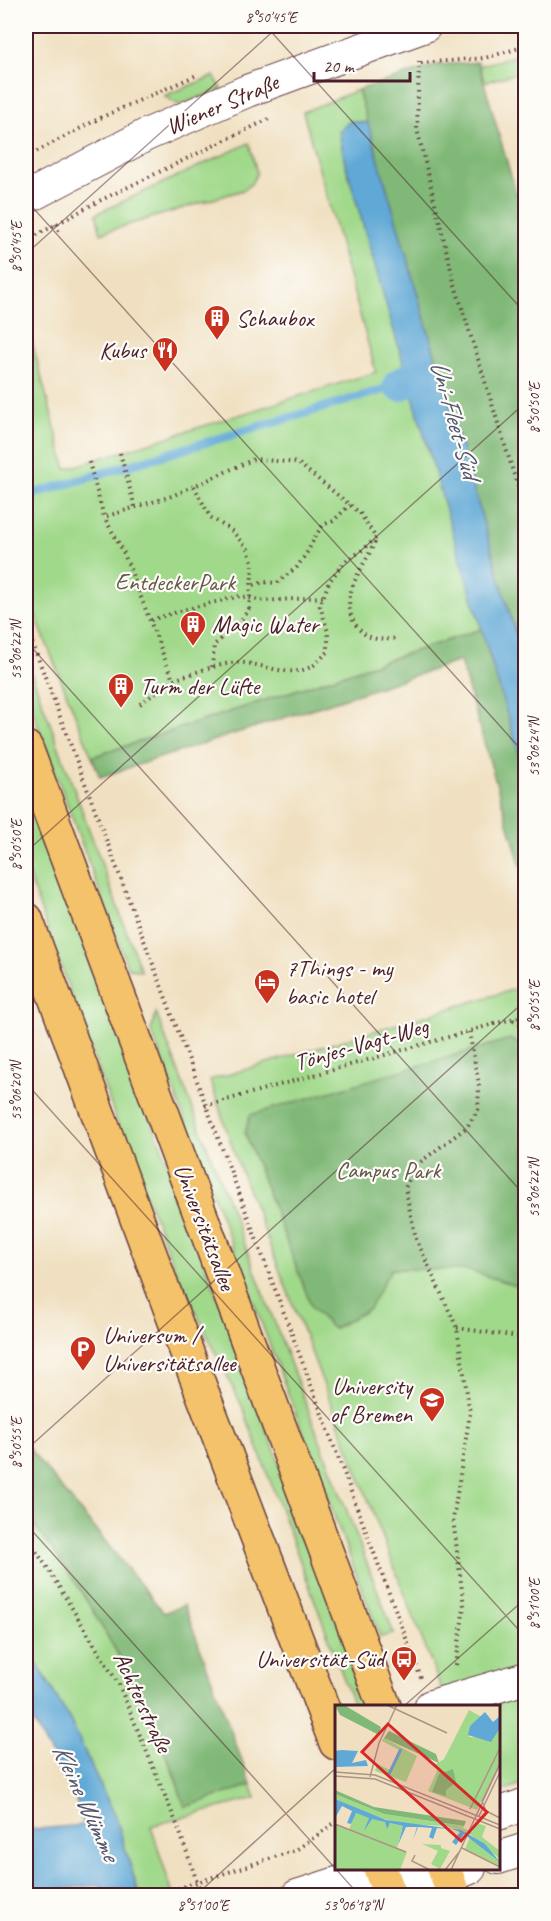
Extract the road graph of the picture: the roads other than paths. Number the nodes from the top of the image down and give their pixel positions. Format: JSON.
{"nodes":[{"id":1,"x":425,"y":26,"type":"edge"},
{"id":2,"x":26,"y":198,"type":"edge"},
{"id":3,"x":26,"y":748,"type":"edge"},
{"id":4,"x":26,"y":919,"type":"edge"},
{"id":5,"x":525,"y":1678,"type":"edge"},
{"id":6,"x":441,"y":1702,"type":"edge"},
{"id":7,"x":383,"y":1705,"type":"edge"},
{"id":8,"x":335,"y":1740,"type":"edge"},
{"id":9,"x":525,"y":1804,"type":"edge"},
{"id":10,"x":500,"y":1813,"type":"edge"},
{"id":11,"x":525,"y":1849,"type":"edge"},
{"id":12,"x":500,"y":1857,"type":"edge"},
{"id":13,"x":384,"y":1876,"type":"edge"},
{"id":14,"x":454,"y":1877,"type":"edge"},
{"id":15,"x":297,"y":1896,"type":"edge"}],
"edges":[{"from":1,"to":2,"type":"street","name":"Wiener Straße"},
{"from":3,"to":7,"type":"main road","name":"Universitätsallee"},
{"from":4,"to":8,"type":"main road"},
{"from":5,"to":6,"type":"street"},
{"from":9,"to":10,"type":"street"},
{"from":11,"to":12,"type":"street"},
{"from":13,"to":14,"type":"street"},
{"from":13,"to":15,"type":"street"}]}
